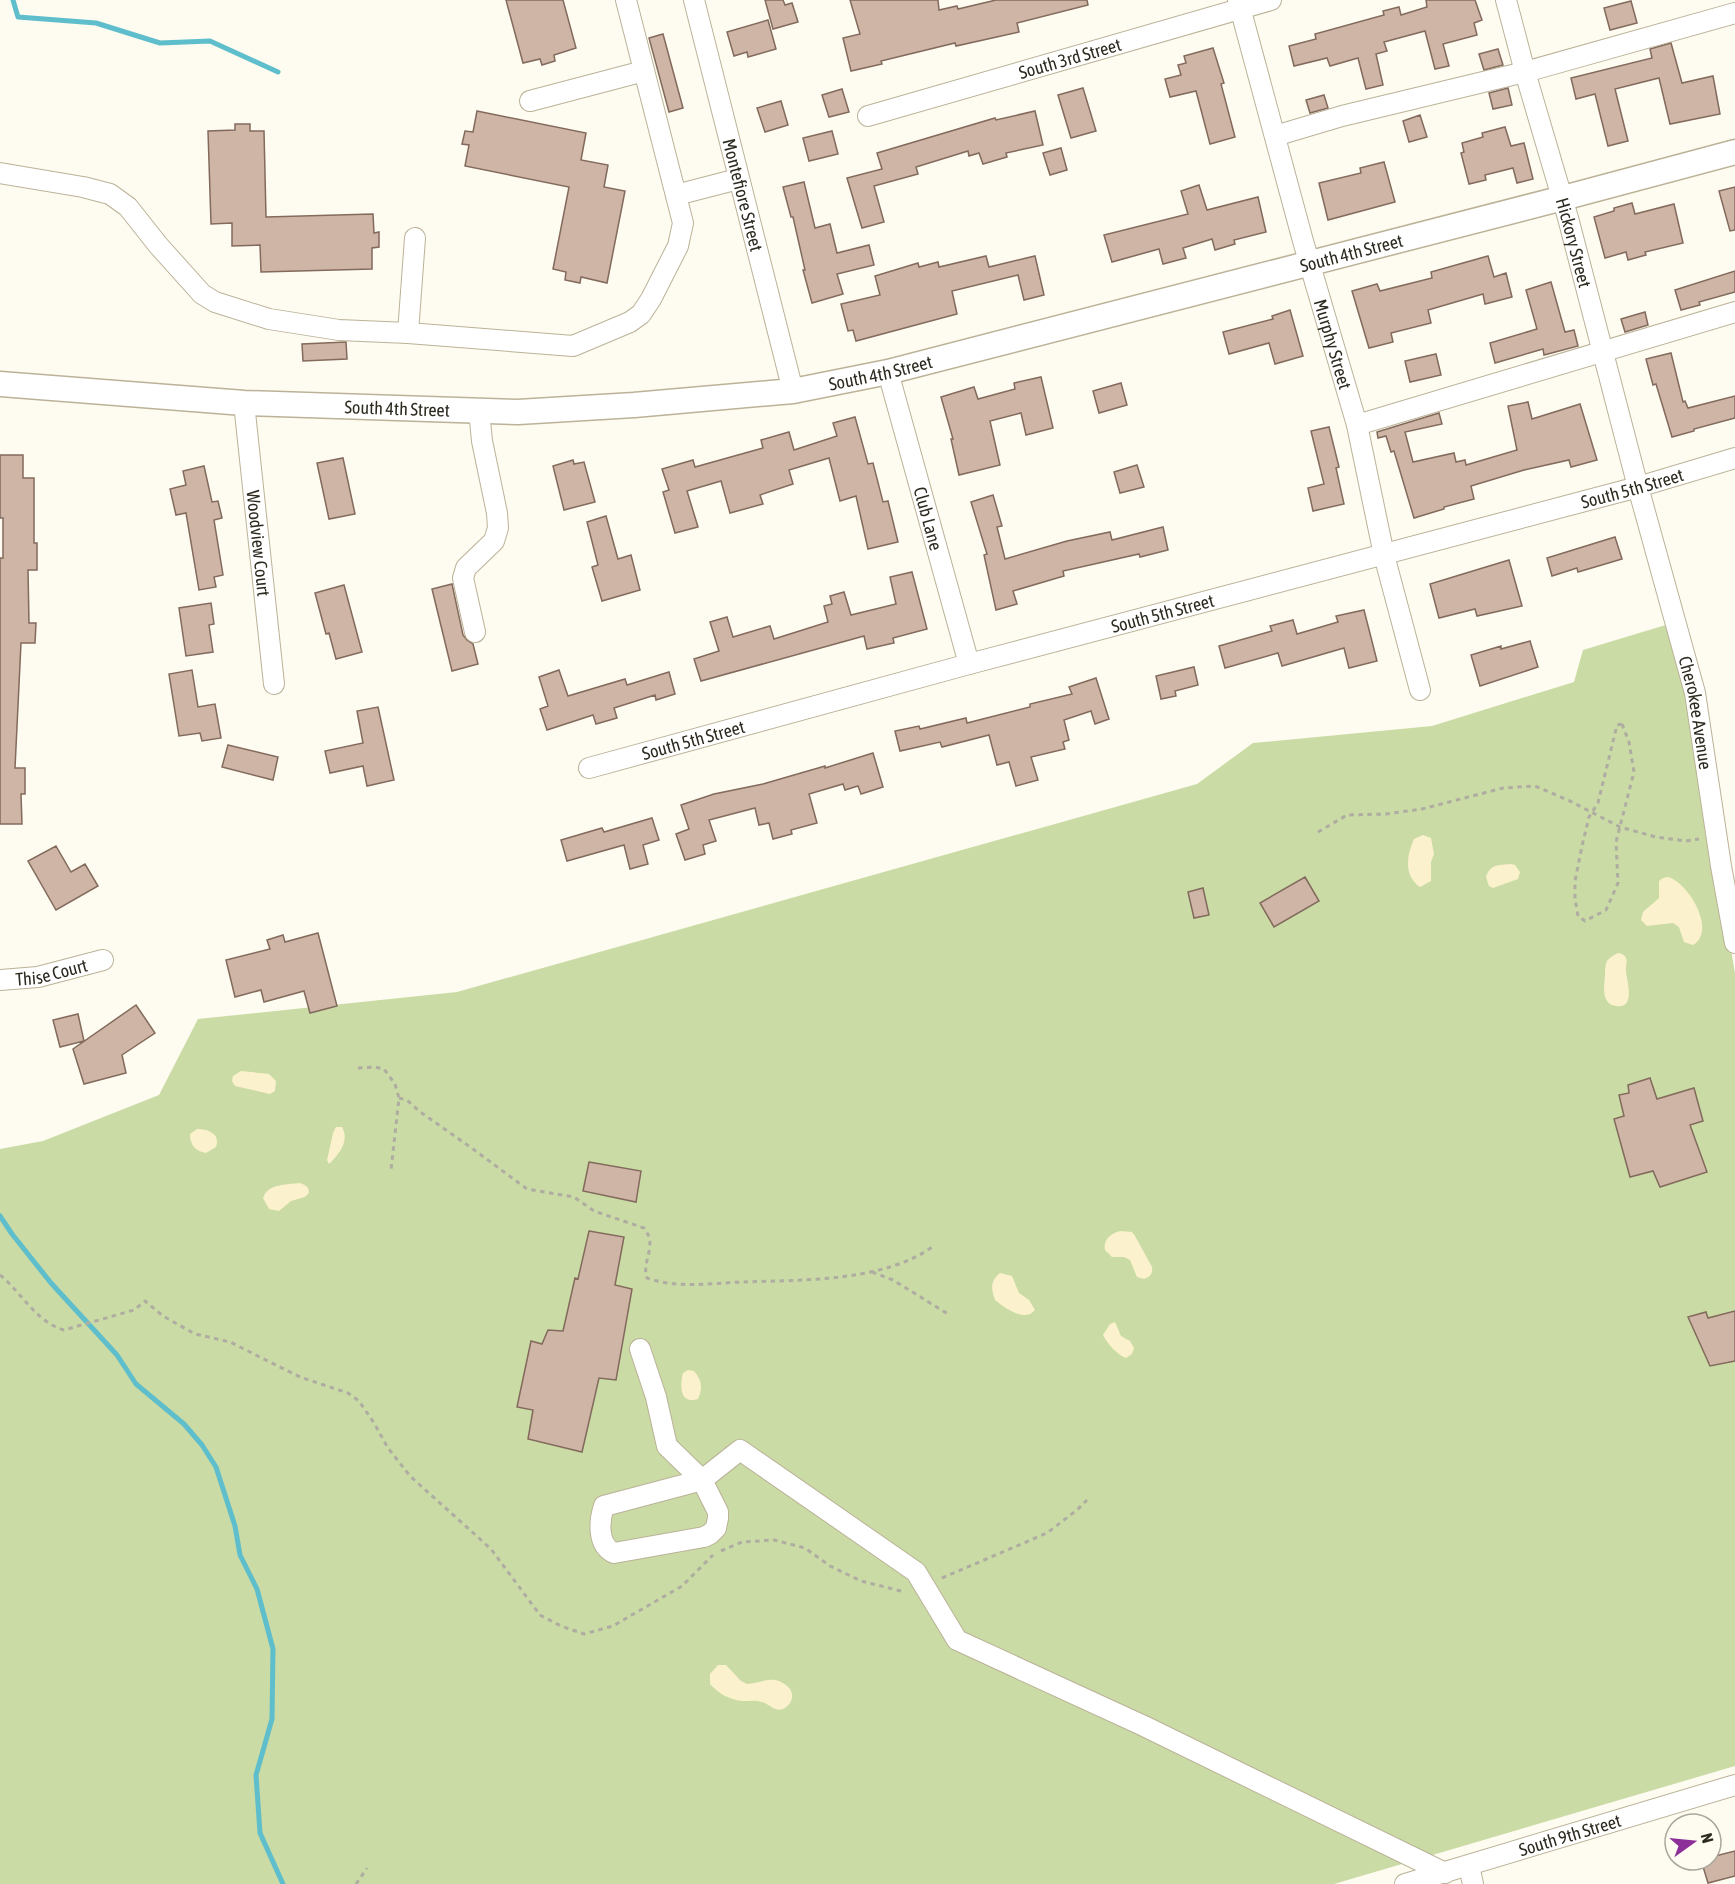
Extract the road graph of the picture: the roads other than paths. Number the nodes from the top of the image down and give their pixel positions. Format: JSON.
{"nodes":[{"id":1,"x":626,"y":0,"type":"edge"},
{"id":2,"x":694,"y":0,"type":"edge"},
{"id":3,"x":1270,"y":0,"type":"edge"},
{"id":4,"x":1506,"y":0,"type":"edge"},
{"id":5,"x":1239,"y":4,"type":"edge"},
{"id":6,"x":1735,"y":13,"type":"edge"},
{"id":7,"x":644,"y":71,"type":"junction"},
{"id":8,"x":1525,"y":72,"type":"junction"},
{"id":9,"x":530,"y":101,"type":"dead end"},
{"id":10,"x":868,"y":116,"type":"dead end"},
{"id":11,"x":1275,"y":136,"type":"junction"},
{"id":12,"x":1735,"y":152,"type":"edge"},
{"id":13,"x":0,"y":173,"type":"edge"},
{"id":14,"x":738,"y":179,"type":"junction"},
{"id":15,"x":676,"y":195,"type":"junction"},
{"id":16,"x":1563,"y":198,"type":"junction"},
{"id":17,"x":415,"y":238,"type":"dead end"},
{"id":18,"x":1309,"y":262,"type":"junction"},
{"id":19,"x":1735,"y":312,"type":"edge"},
{"id":20,"x":408,"y":333,"type":"junction"},
{"id":21,"x":1604,"y":351,"type":"junction"},
{"id":22,"x":888,"y":372,"type":"junction"},
{"id":23,"x":0,"y":384,"type":"edge"},
{"id":24,"x":793,"y":391,"type":"junction"},
{"id":25,"x":244,"y":403,"type":"junction"},
{"id":26,"x":479,"y":410,"type":"junction"},
{"id":27,"x":1357,"y":424,"type":"junction"},
{"id":28,"x":1735,"y":458,"type":"edge"},
{"id":29,"x":1638,"y":487,"type":"junction"},
{"id":30,"x":1384,"y":555,"type":"junction"},
{"id":31,"x":475,"y":632,"type":"dead end"},
{"id":32,"x":969,"y":664,"type":"junction"},
{"id":33,"x":274,"y":684,"type":"dead end"},
{"id":34,"x":1420,"y":690,"type":"dead end"},
{"id":35,"x":589,"y":768,"type":"dead end"},
{"id":36,"x":1735,"y":943,"type":"edge"},
{"id":37,"x":103,"y":960,"type":"dead end"},
{"id":38,"x":0,"y":980,"type":"edge"},
{"id":39,"x":640,"y":1349,"type":"dead end"},
{"id":40,"x":702,"y":1480,"type":"junction"},
{"id":41,"x":1735,"y":1785,"type":"edge"},
{"id":42,"x":1445,"y":1873,"type":"junction"},
{"id":43,"x":1471,"y":1875,"type":"edge"},
{"id":44,"x":1406,"y":1884,"type":"edge"}],
"edges":[{"from":1,"to":7,"type":"street"},
{"from":2,"to":14,"type":"street","name":"Montefiore Street"},
{"from":3,"to":5,"type":"street","name":"South 3rd Street"},
{"from":4,"to":8,"type":"street","name":"Hickory Street"},
{"from":5,"to":10,"type":"street","name":"South 3rd Street"},
{"from":5,"to":11,"type":"street","name":"Murphy Street"},
{"from":6,"to":8,"type":"street"},
{"from":7,"to":9,"type":"street"},
{"from":7,"to":15,"type":"street"},
{"from":8,"to":11,"type":"street"},
{"from":8,"to":16,"type":"street","name":"Hickory Street"},
{"from":11,"to":18,"type":"street","name":"Murphy Street"},
{"from":12,"to":16,"type":"main road","name":"South 4th Street"},
{"from":13,"to":20,"type":"street"},
{"from":14,"to":15,"type":"street"},
{"from":14,"to":24,"type":"street","name":"Montefiore Street"},
{"from":15,"to":20,"type":"street"},
{"from":16,"to":18,"type":"main road","name":"South 4th Street"},
{"from":16,"to":21,"type":"street","name":"Hickory Street"},
{"from":17,"to":20,"type":"street"},
{"from":18,"to":22,"type":"main road","name":"South 4th Street"},
{"from":18,"to":27,"type":"street","name":"Murphy Street"},
{"from":19,"to":21,"type":"street"},
{"from":21,"to":27,"type":"street"},
{"from":21,"to":29,"type":"street","name":"Hickory Street"},
{"from":22,"to":24,"type":"main road","name":"South 4th Street"},
{"from":22,"to":32,"type":"street","name":"Club Lane"},
{"from":23,"to":25,"type":"main road","name":"South 4th Street"},
{"from":24,"to":26,"type":"main road","name":"South 4th Street"},
{"from":25,"to":26,"type":"main road","name":"South 4th Street"},
{"from":25,"to":33,"type":"street","name":"Woodview Court"},
{"from":26,"to":31,"type":"street"},
{"from":27,"to":30,"type":"street","name":"Murphy Street"},
{"from":28,"to":29,"type":"street","name":"South 5th Street"},
{"from":29,"to":30,"type":"street","name":"South 5th Street"},
{"from":29,"to":36,"type":"street","name":"Cherokee Avenue"},
{"from":30,"to":32,"type":"street","name":"South 5th Street"},
{"from":30,"to":34,"type":"street","name":"Murphy Street"},
{"from":32,"to":35,"type":"street","name":"South 5th Street"},
{"from":37,"to":38,"type":"street","name":"Thise Court"},
{"from":39,"to":40,"type":"street"},
{"from":40,"to":40,"type":"street"},
{"from":40,"to":42,"type":"street"},
{"from":41,"to":43,"type":"street","name":"South 9th Street"},
{"from":42,"to":43,"type":"street","name":"South 9th Street"},
{"from":42,"to":44,"type":"street","name":"South 9th Street"}]}
